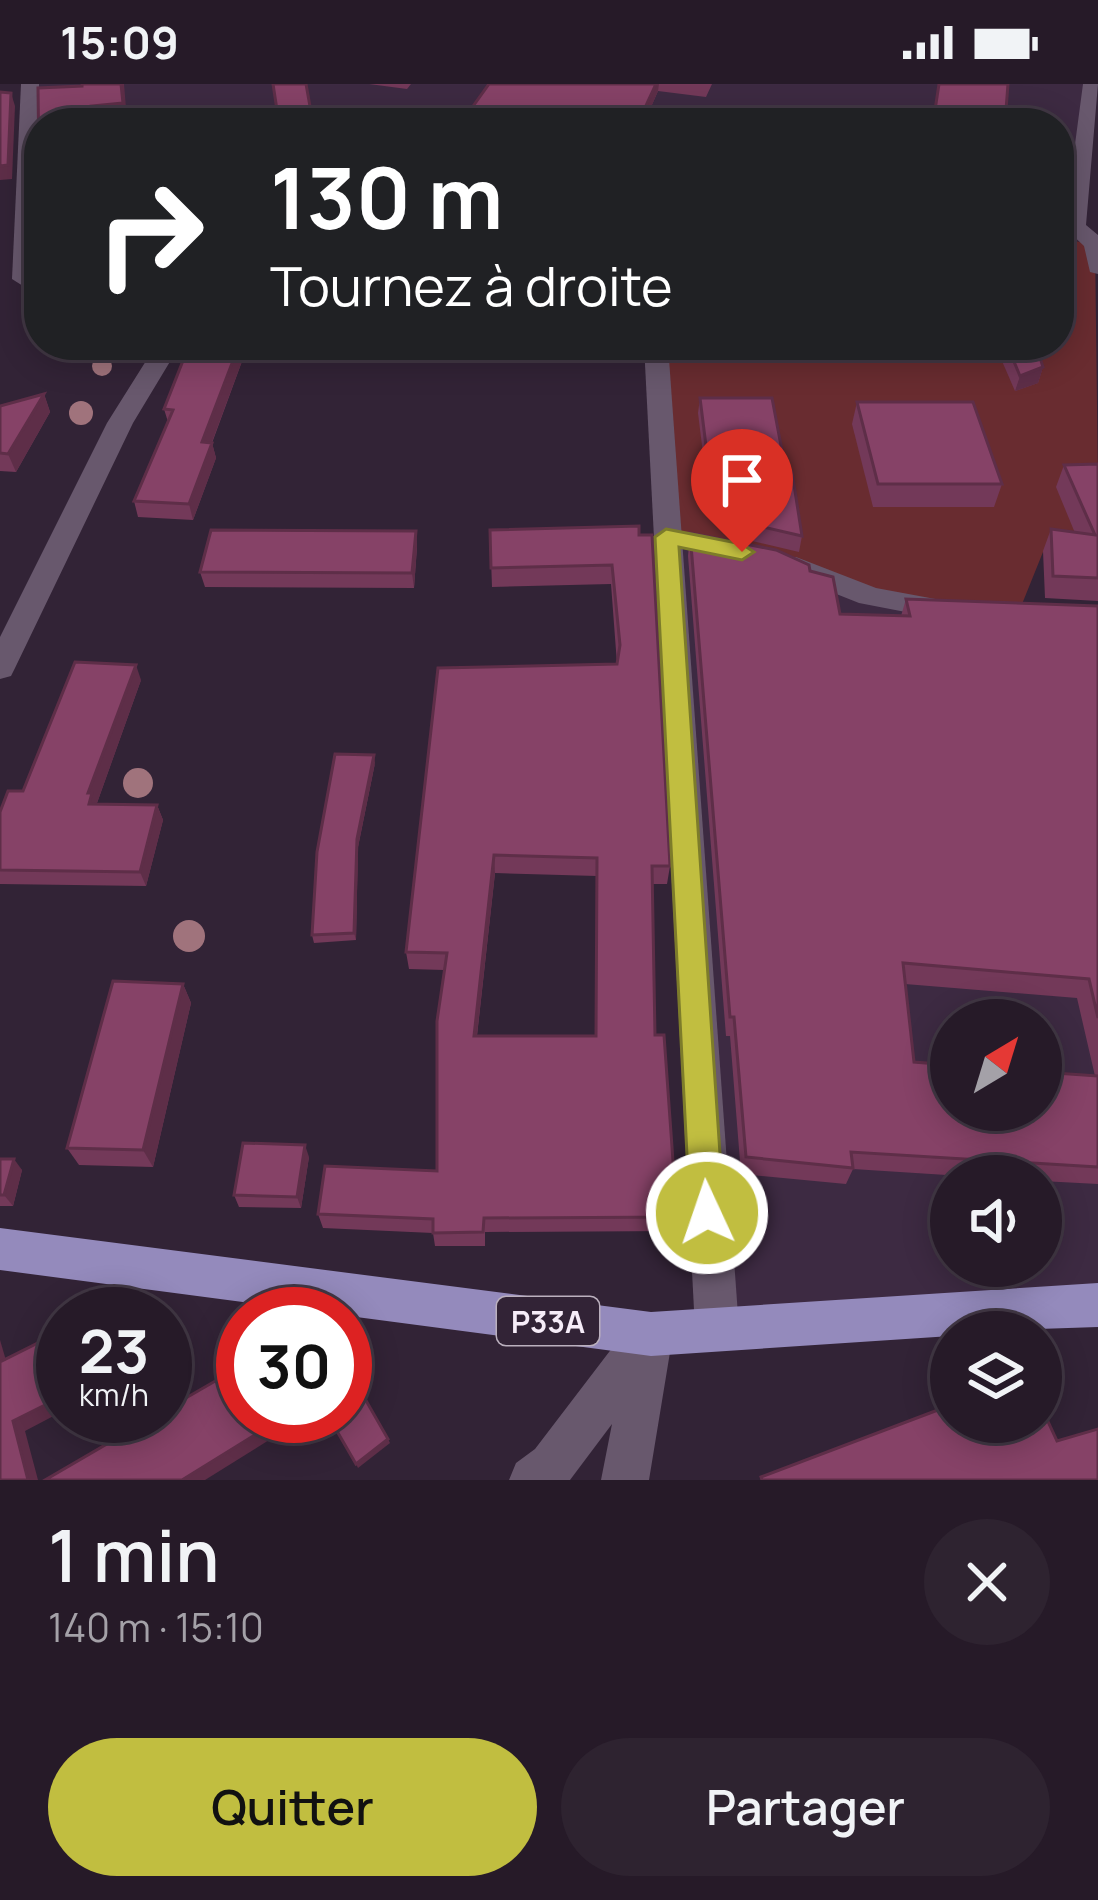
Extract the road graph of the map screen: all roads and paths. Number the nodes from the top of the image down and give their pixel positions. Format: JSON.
{"nodes":[{"id":1,"x":1092,"y":84,"type":"edge"},
{"id":2,"x":24,"y":215,"type":"edge"},
{"id":3,"x":1097,"y":252,"type":"edge"},
{"id":4,"x":21,"y":281,"type":"edge"},
{"id":5,"x":160,"y":360,"type":"edge"},
{"id":6,"x":658,"y":360,"type":"edge"},
{"id":7,"x":758,"y":555,"type":"edge"},
{"id":8,"x":972,"y":611,"type":"edge"},
{"id":9,"x":9,"y":638,"type":"edge"},
{"id":10,"x":0,"y":668,"type":"edge"},
{"id":11,"x":0,"y":1250,"type":"edge"},
{"id":12,"x":1098,"y":1305,"type":"edge"},
{"id":13,"x":717,"y":1330,"type":"junction"},
{"id":14,"x":651,"y":1334,"type":"junction"},
{"id":15,"x":533,"y":1480,"type":"edge"},
{"id":16,"x":626,"y":1480,"type":"edge"}],
"edges":[{"from":1,"to":3,"type":"street"},
{"from":2,"to":4,"type":"street"},
{"from":5,"to":9,"type":"street"},
{"from":6,"to":13,"type":"street"},
{"from":7,"to":8,"type":"street"},
{"from":9,"to":10,"type":"street"},
{"from":11,"to":14,"type":"main road","number":"P33A"},
{"from":12,"to":13,"type":"main road","number":"P33A"},
{"from":13,"to":14,"type":"main road","number":"P33A"},
{"from":14,"to":15,"type":"street"},
{"from":14,"to":16,"type":"street"}]}
